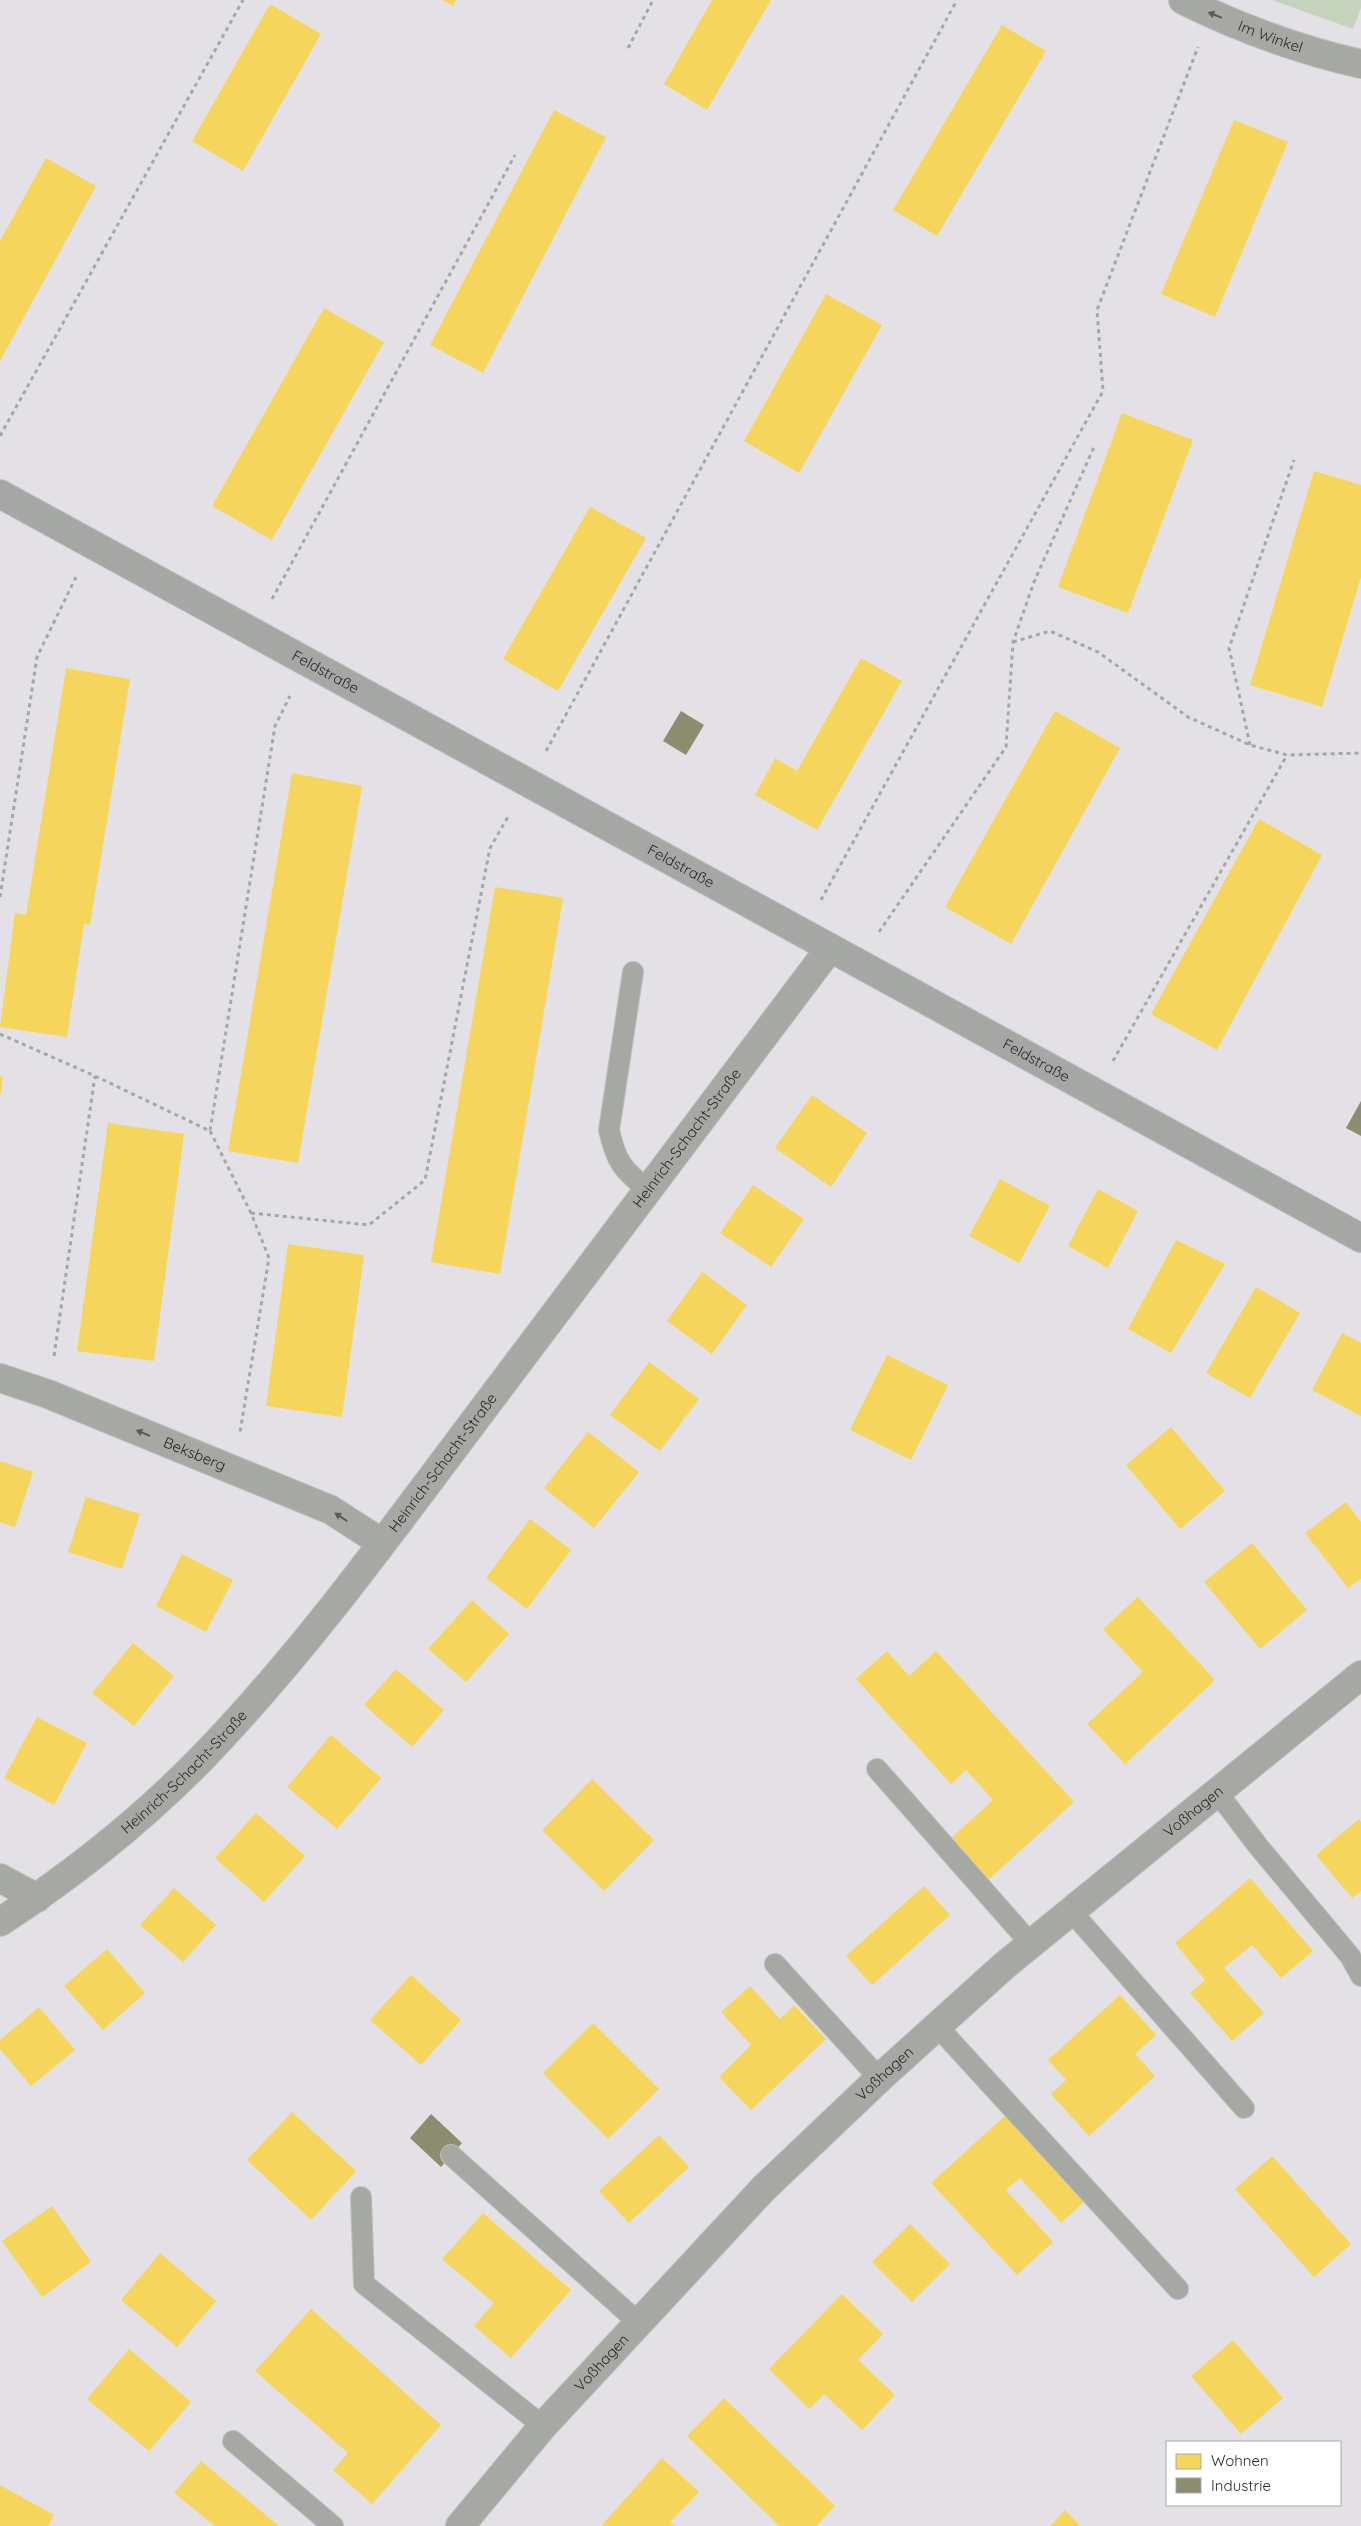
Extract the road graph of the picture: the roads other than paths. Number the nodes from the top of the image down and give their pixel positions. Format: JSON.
{"nodes":[{"id":1,"x":1183,"y":0,"type":"edge"},
{"id":2,"x":1361,"y":64,"type":"edge"},
{"id":3,"x":0,"y":494,"type":"edge"},
{"id":4,"x":830,"y":948,"type":"junction"},
{"id":5,"x":633,"y":972,"type":"dead end"},
{"id":6,"x":648,"y":1190,"type":"junction"},
{"id":7,"x":1361,"y":1238,"type":"edge"},
{"id":8,"x":0,"y":1378,"type":"edge"},
{"id":9,"x":382,"y":1543,"type":"junction"},
{"id":10,"x":1361,"y":1675,"type":"edge"},
{"id":11,"x":877,"y":1769,"type":"dead end"},
{"id":12,"x":1218,"y":1792,"type":"junction"},
{"id":13,"x":0,"y":1878,"type":"edge"},
{"id":14,"x":37,"y":1898,"type":"junction"},
{"id":15,"x":1071,"y":1912,"type":"junction"},
{"id":16,"x":0,"y":1922,"type":"edge"},
{"id":17,"x":1031,"y":1944,"type":"junction"},
{"id":18,"x":775,"y":1964,"type":"dead end"},
{"id":19,"x":1361,"y":1976,"type":"edge"},
{"id":20,"x":937,"y":2026,"type":"junction"},
{"id":21,"x":879,"y":2078,"type":"junction"},
{"id":22,"x":1244,"y":2108,"type":"dead end"},
{"id":23,"x":452,"y":2155,"type":"dead end"},
{"id":24,"x":361,"y":2197,"type":"dead end"},
{"id":25,"x":1178,"y":2289,"type":"dead end"},
{"id":26,"x":639,"y":2323,"type":"junction"},
{"id":27,"x":543,"y":2426,"type":"junction"},
{"id":28,"x":233,"y":2441,"type":"dead end"},
{"id":29,"x":333,"y":2526,"type":"edge"},
{"id":30,"x":460,"y":2526,"type":"edge"}],
"edges":[{"from":2,"to":1,"type":"street","name":"Im Winkel","one_way":true},
{"from":3,"to":4,"type":"street","name":"Feldstraße"},
{"from":4,"to":6,"type":"street","name":"Heinrich-Schacht-Straße"},
{"from":4,"to":7,"type":"street","name":"Feldstraße"},
{"from":5,"to":6,"type":"lane"},
{"from":6,"to":9,"type":"street","name":"Heinrich-Schacht-Straße"},
{"from":9,"to":8,"type":"street","name":"Beksberg","one_way":true},
{"from":9,"to":14,"type":"street","name":"Heinrich-Schacht-Straße"},
{"from":10,"to":12,"type":"street","name":"Voßhagen"},
{"from":11,"to":17,"type":"lane"},
{"from":12,"to":15,"type":"street","name":"Voßhagen"},
{"from":12,"to":19,"type":"lane"},
{"from":13,"to":14,"type":"street"},
{"from":14,"to":16,"type":"street","name":"Heinrich-Schacht-Straße"},
{"from":15,"to":17,"type":"street","name":"Voßhagen"},
{"from":15,"to":22,"type":"lane"},
{"from":17,"to":20,"type":"street","name":"Voßhagen"},
{"from":18,"to":21,"type":"lane"},
{"from":20,"to":21,"type":"street","name":"Voßhagen"},
{"from":20,"to":25,"type":"lane"},
{"from":21,"to":26,"type":"street","name":"Voßhagen"},
{"from":23,"to":26,"type":"lane"},
{"from":24,"to":27,"type":"lane"},
{"from":26,"to":27,"type":"street","name":"Voßhagen"},
{"from":27,"to":30,"type":"street","name":"Voßhagen"},
{"from":28,"to":29,"type":"lane"}]}
